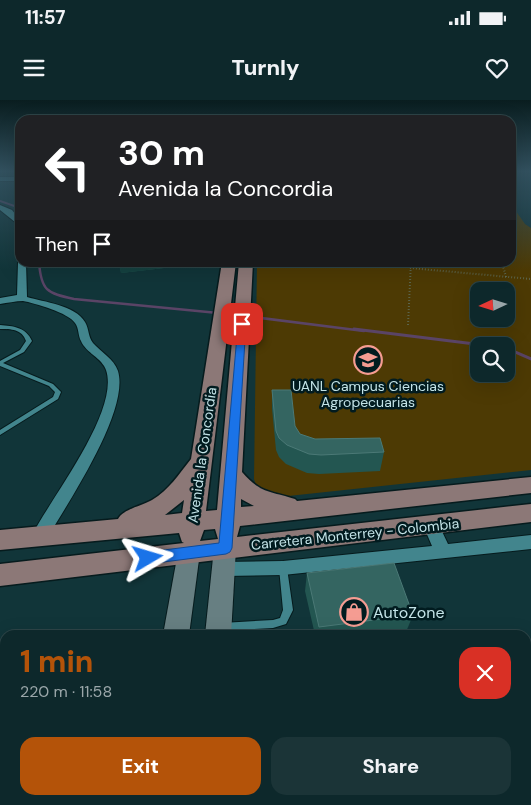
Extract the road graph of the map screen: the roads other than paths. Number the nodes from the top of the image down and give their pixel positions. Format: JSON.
{"nodes":[{"id":1,"x":0,"y":207,"type":"edge"},
{"id":2,"x":15,"y":218,"type":"edge"},
{"id":3,"x":22,"y":267,"type":"edge"},
{"id":4,"x":228,"y":267,"type":"edge"},
{"id":5,"x":246,"y":267,"type":"edge"},
{"id":6,"x":21,"y":298,"type":"junction"},
{"id":7,"x":0,"y":301,"type":"edge"},
{"id":8,"x":0,"y":327,"type":"edge"},
{"id":9,"x":0,"y":364,"type":"edge"},
{"id":10,"x":0,"y":433,"type":"edge"},
{"id":11,"x":202,"y":458,"type":"junction"},
{"id":12,"x":231,"y":473,"type":"junction"},
{"id":13,"x":531,"y":486,"type":"edge"},
{"id":14,"x":310,"y":508,"type":"junction"},
{"id":15,"x":531,"y":513,"type":"edge"},
{"id":16,"x":228,"y":518,"type":"junction"},
{"id":17,"x":193,"y":521,"type":"junction"},
{"id":18,"x":430,"y":525,"type":"junction"},
{"id":19,"x":114,"y":528,"type":"junction"},
{"id":20,"x":40,"y":535,"type":"junction"},
{"id":21,"x":0,"y":540,"type":"edge"},
{"id":22,"x":531,"y":542,"type":"edge"},
{"id":23,"x":189,"y":552,"type":"junction"},
{"id":24,"x":443,"y":552,"type":"junction"},
{"id":25,"x":225,"y":558,"type":"junction"},
{"id":26,"x":283,"y":568,"type":"junction"},
{"id":27,"x":0,"y":575,"type":"edge"},
{"id":28,"x":177,"y":630,"type":"edge"},
{"id":29,"x":219,"y":630,"type":"edge"},
{"id":30,"x":227,"y":630,"type":"edge"}],
"edges":[{"from":1,"to":2,"type":"street"},
{"from":3,"to":6,"type":"street"},
{"from":4,"to":11,"type":"main road","name":"Avenida la Concordia"},
{"from":5,"to":12,"type":"main road","name":"Avenida la Concordia"},
{"from":6,"to":7,"type":"street"},
{"from":6,"to":20,"type":"street"},
{"from":8,"to":9,"type":"lane"},
{"from":9,"to":10,"type":"lane"},
{"from":11,"to":17,"type":"main road","name":"Avenida la Concordia"},
{"from":11,"to":19,"type":"main road"},
{"from":12,"to":14,"type":"main road"},
{"from":12,"to":16,"type":"main road","name":"Avenida la Concordia"},
{"from":13,"to":14,"type":"main road"},
{"from":14,"to":16,"type":"main road"},
{"from":15,"to":18,"type":"main road","name":"Carretera Monterrey - Colombia"},
{"from":16,"to":17,"type":"main road"},
{"from":16,"to":25,"type":"main road","name":"Avenida la Concordia"},
{"from":17,"to":19,"type":"main road"},
{"from":17,"to":23,"type":"main road","name":"Avenida la Concordia"},
{"from":18,"to":24,"type":"street"},
{"from":18,"to":25,"type":"main road","name":"Carretera Monterrey - Colombia"},
{"from":19,"to":20,"type":"main road"},
{"from":20,"to":21,"type":"main road"},
{"from":22,"to":24,"type":"street"},
{"from":23,"to":25,"type":"main road","name":"Carretera Monterrey - Colombia"},
{"from":23,"to":27,"type":"main road","name":"Carretera Monterrey - Colombia"},
{"from":23,"to":28,"type":"main road","name":"Avenida la Concordia"},
{"from":24,"to":26,"type":"street"},
{"from":25,"to":26,"type":"street"},
{"from":25,"to":29,"type":"main road","name":"Avenida la Concordia"},
{"from":26,"to":30,"type":"lane"}]}
